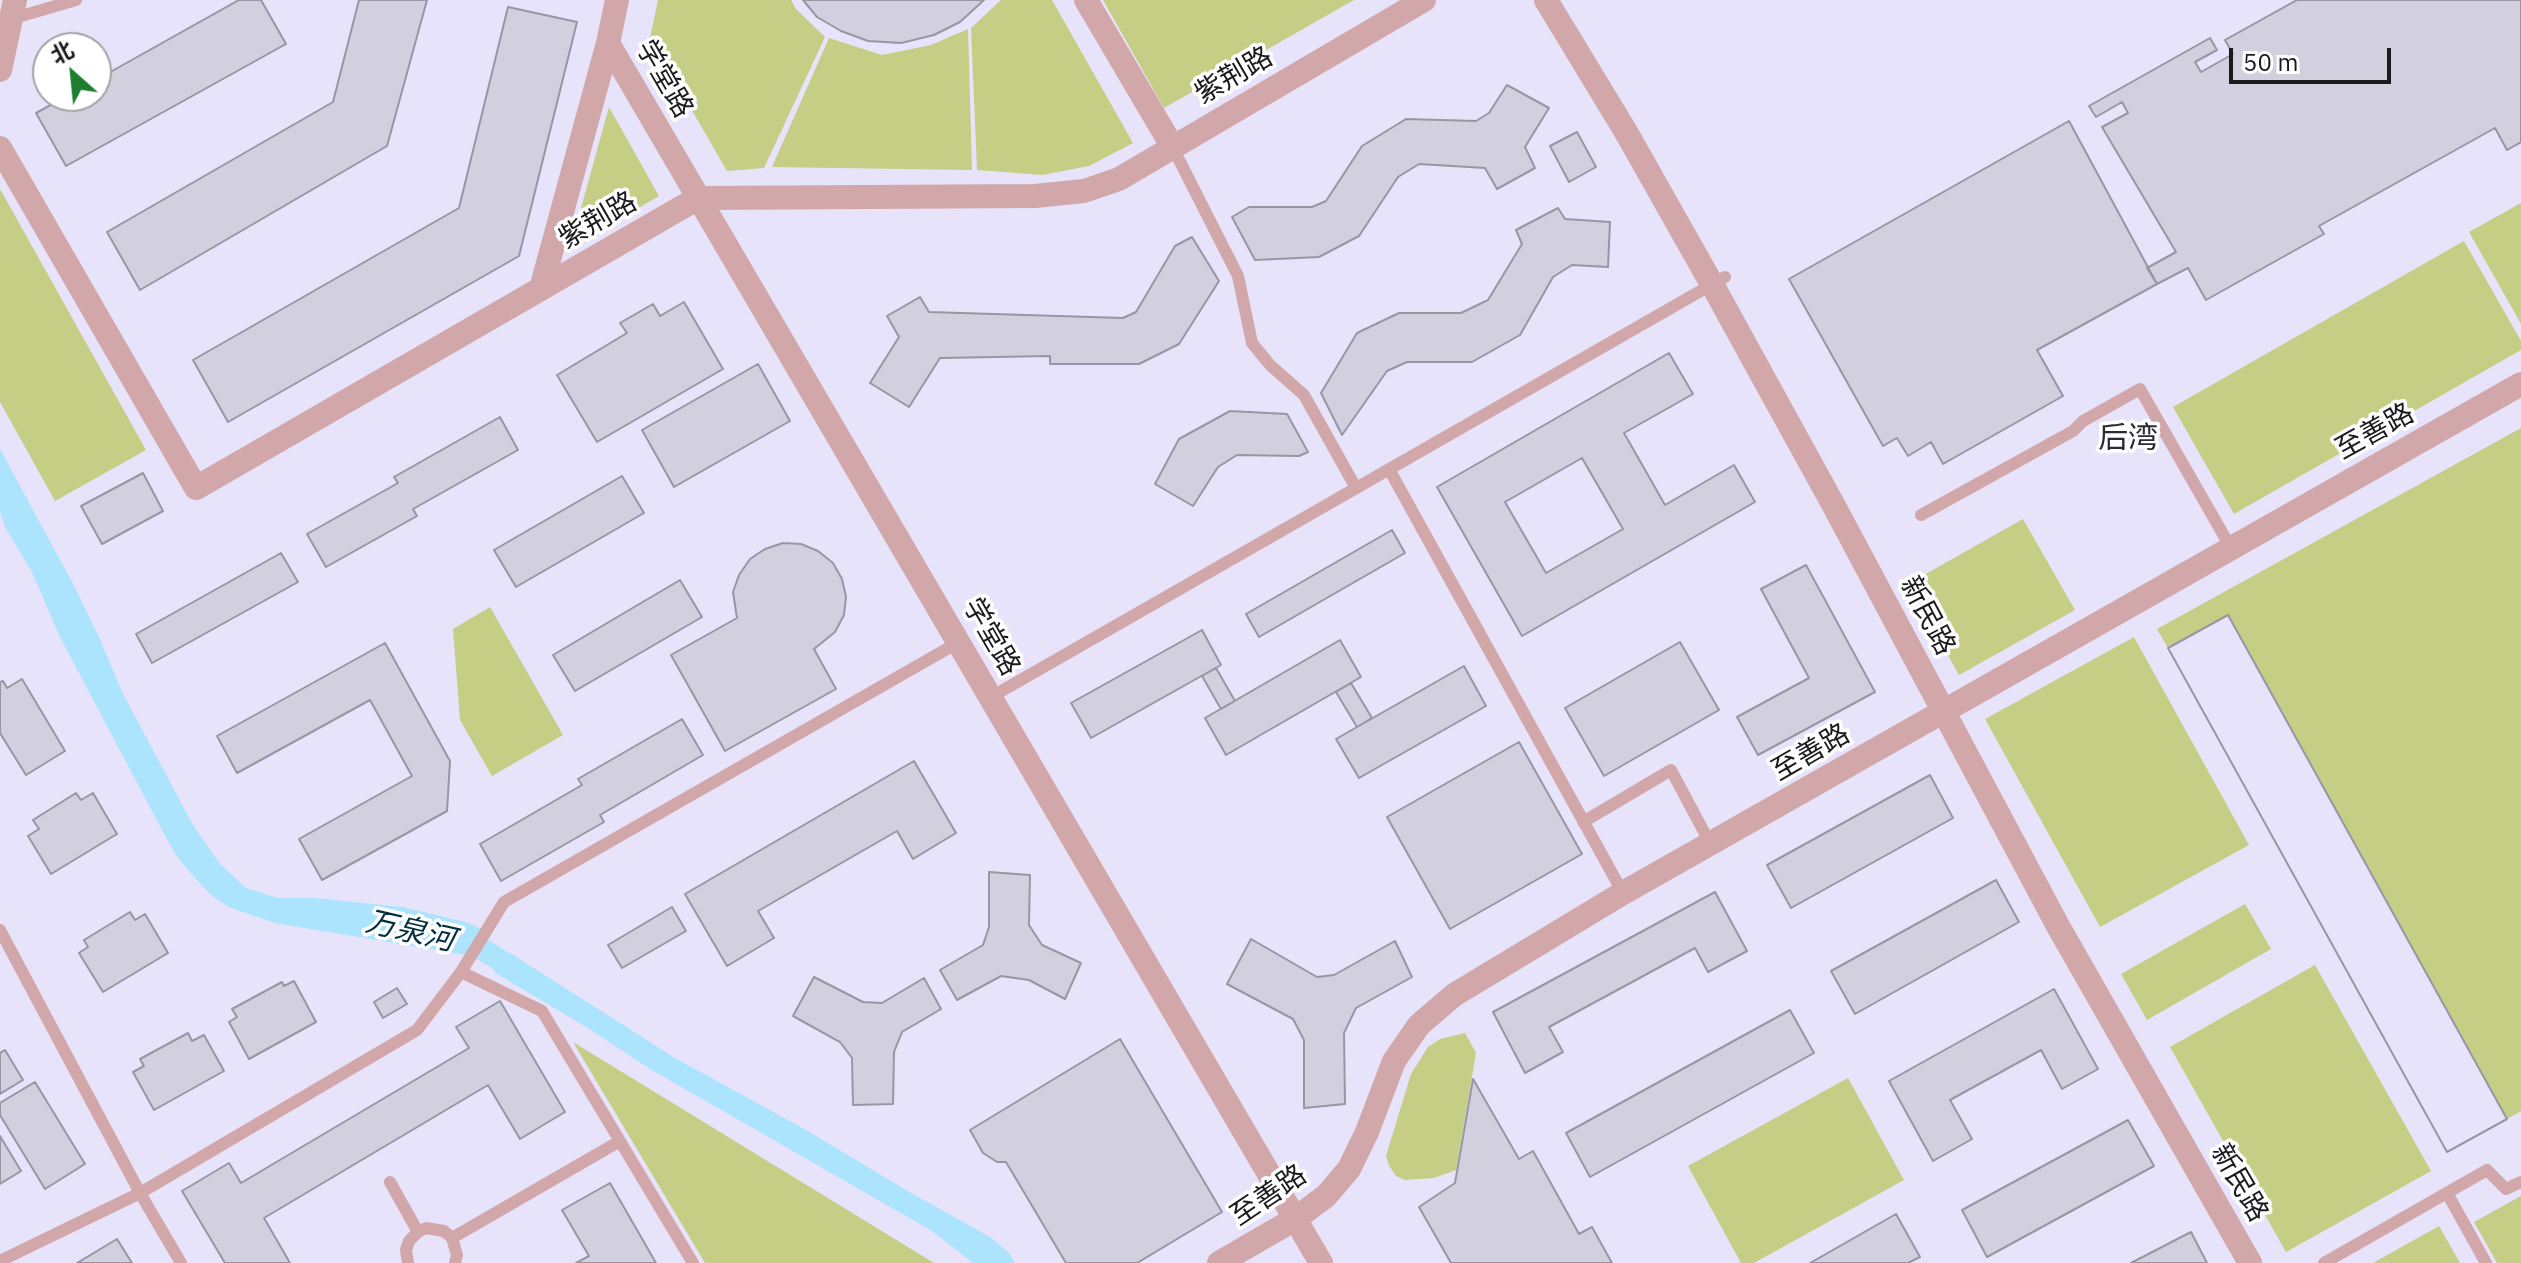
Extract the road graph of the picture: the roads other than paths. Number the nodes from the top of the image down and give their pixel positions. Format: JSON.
{"nodes":[{"id":1,"x":76,"y":0,"type":"edge"},
{"id":2,"x":617,"y":0,"type":"edge"},
{"id":3,"x":1086,"y":0,"type":"edge"},
{"id":4,"x":1424,"y":0,"type":"edge"},
{"id":5,"x":1546,"y":0,"type":"edge"},
{"id":6,"x":13,"y":10,"type":"edge"},
{"id":7,"x":608,"y":43,"type":"junction"},
{"id":8,"x":0,"y":70,"type":"edge"},
{"id":9,"x":1172,"y":146,"type":"junction"},
{"id":10,"x":0,"y":148,"type":"edge"},
{"id":11,"x":698,"y":198,"type":"junction"},
{"id":12,"x":1719,"y":281,"type":"junction"},
{"id":13,"x":541,"y":289,"type":"junction"},
{"id":14,"x":2521,"y":384,"type":"edge"},
{"id":15,"x":1389,"y":469,"type":"junction"},
{"id":16,"x":1356,"y":488,"type":"junction"},
{"id":17,"x":1921,"y":515,"type":"dead end"},
{"id":18,"x":2231,"y":548,"type":"junction"},
{"id":19,"x":959,"y":642,"type":"junction"},
{"id":20,"x":991,"y":697,"type":"junction"},
{"id":21,"x":1944,"y":711,"type":"junction"},
{"id":22,"x":1583,"y":822,"type":"junction"},
{"id":23,"x":1711,"y":845,"type":"junction"},
{"id":24,"x":1623,"y":893,"type":"junction"},
{"id":25,"x":0,"y":930,"type":"edge"},
{"id":26,"x":461,"y":972,"type":"junction"},
{"id":27,"x":620,"y":1141,"type":"junction"},
{"id":28,"x":390,"y":1182,"type":"dead end"},
{"id":29,"x":2521,"y":1182,"type":"edge"},
{"id":30,"x":140,"y":1193,"type":"junction"},
{"id":31,"x":2447,"y":1193,"type":"junction"},
{"id":32,"x":1295,"y":1219,"type":"junction"},
{"id":33,"x":418,"y":1232,"type":"junction"},
{"id":34,"x":452,"y":1238,"type":"junction"},
{"id":35,"x":0,"y":1261,"type":"edge"},
{"id":36,"x":181,"y":1263,"type":"edge"},
{"id":37,"x":408,"y":1263,"type":"edge"},
{"id":38,"x":455,"y":1263,"type":"edge"},
{"id":39,"x":693,"y":1263,"type":"edge"},
{"id":40,"x":1219,"y":1263,"type":"edge"},
{"id":41,"x":1321,"y":1263,"type":"edge"},
{"id":42,"x":2250,"y":1263,"type":"edge"},
{"id":43,"x":2324,"y":1263,"type":"edge"},
{"id":44,"x":2486,"y":1263,"type":"edge"}],
"edges":[{"from":1,"to":6,"type":"lane"},
{"from":2,"to":7,"type":"street"},
{"from":3,"to":9,"type":"street"},
{"from":4,"to":9,"type":"street","name":"紫荆路"},
{"from":5,"to":12,"type":"street","name":"新民路"},
{"from":6,"to":8,"type":"street"},
{"from":7,"to":11,"type":"street","name":"学堂路"},
{"from":7,"to":13,"type":"street"},
{"from":9,"to":11,"type":"street","name":"紫荆路"},
{"from":9,"to":16,"type":"lane"},
{"from":10,"to":13,"type":"street","name":"紫荆路"},
{"from":11,"to":13,"type":"street","name":"紫荆路"},
{"from":11,"to":19,"type":"street","name":"学堂路"},
{"from":12,"to":15,"type":"lane"},
{"from":12,"to":21,"type":"street","name":"新民路"},
{"from":14,"to":18,"type":"street","name":"至善路"},
{"from":15,"to":16,"type":"lane"},
{"from":15,"to":22,"type":"lane"},
{"from":16,"to":20,"type":"lane"},
{"from":17,"to":18,"type":"lane"},
{"from":18,"to":21,"type":"street","name":"至善路"},
{"from":19,"to":20,"type":"street","name":"学堂路"},
{"from":19,"to":26,"type":"lane"},
{"from":20,"to":32,"type":"street","name":"学堂路"},
{"from":21,"to":23,"type":"street","name":"至善路"},
{"from":21,"to":42,"type":"street","name":"新民路"},
{"from":22,"to":23,"type":"lane"},
{"from":22,"to":24,"type":"lane"},
{"from":23,"to":24,"type":"street","name":"至善路"},
{"from":24,"to":32,"type":"street","name":"至善路"},
{"from":25,"to":30,"type":"lane"},
{"from":26,"to":27,"type":"lane"},
{"from":26,"to":30,"type":"lane"},
{"from":27,"to":34,"type":"lane"},
{"from":27,"to":39,"type":"lane"},
{"from":28,"to":33,"type":"lane"},
{"from":29,"to":31,"type":"lane"},
{"from":30,"to":35,"type":"lane"},
{"from":30,"to":36,"type":"lane"},
{"from":31,"to":43,"type":"lane"},
{"from":31,"to":44,"type":"lane"},
{"from":32,"to":40,"type":"street","name":"至善路"},
{"from":32,"to":41,"type":"street","name":"学堂路"},
{"from":33,"to":34,"type":"lane"},
{"from":33,"to":37,"type":"lane"},
{"from":34,"to":38,"type":"lane"}]}
